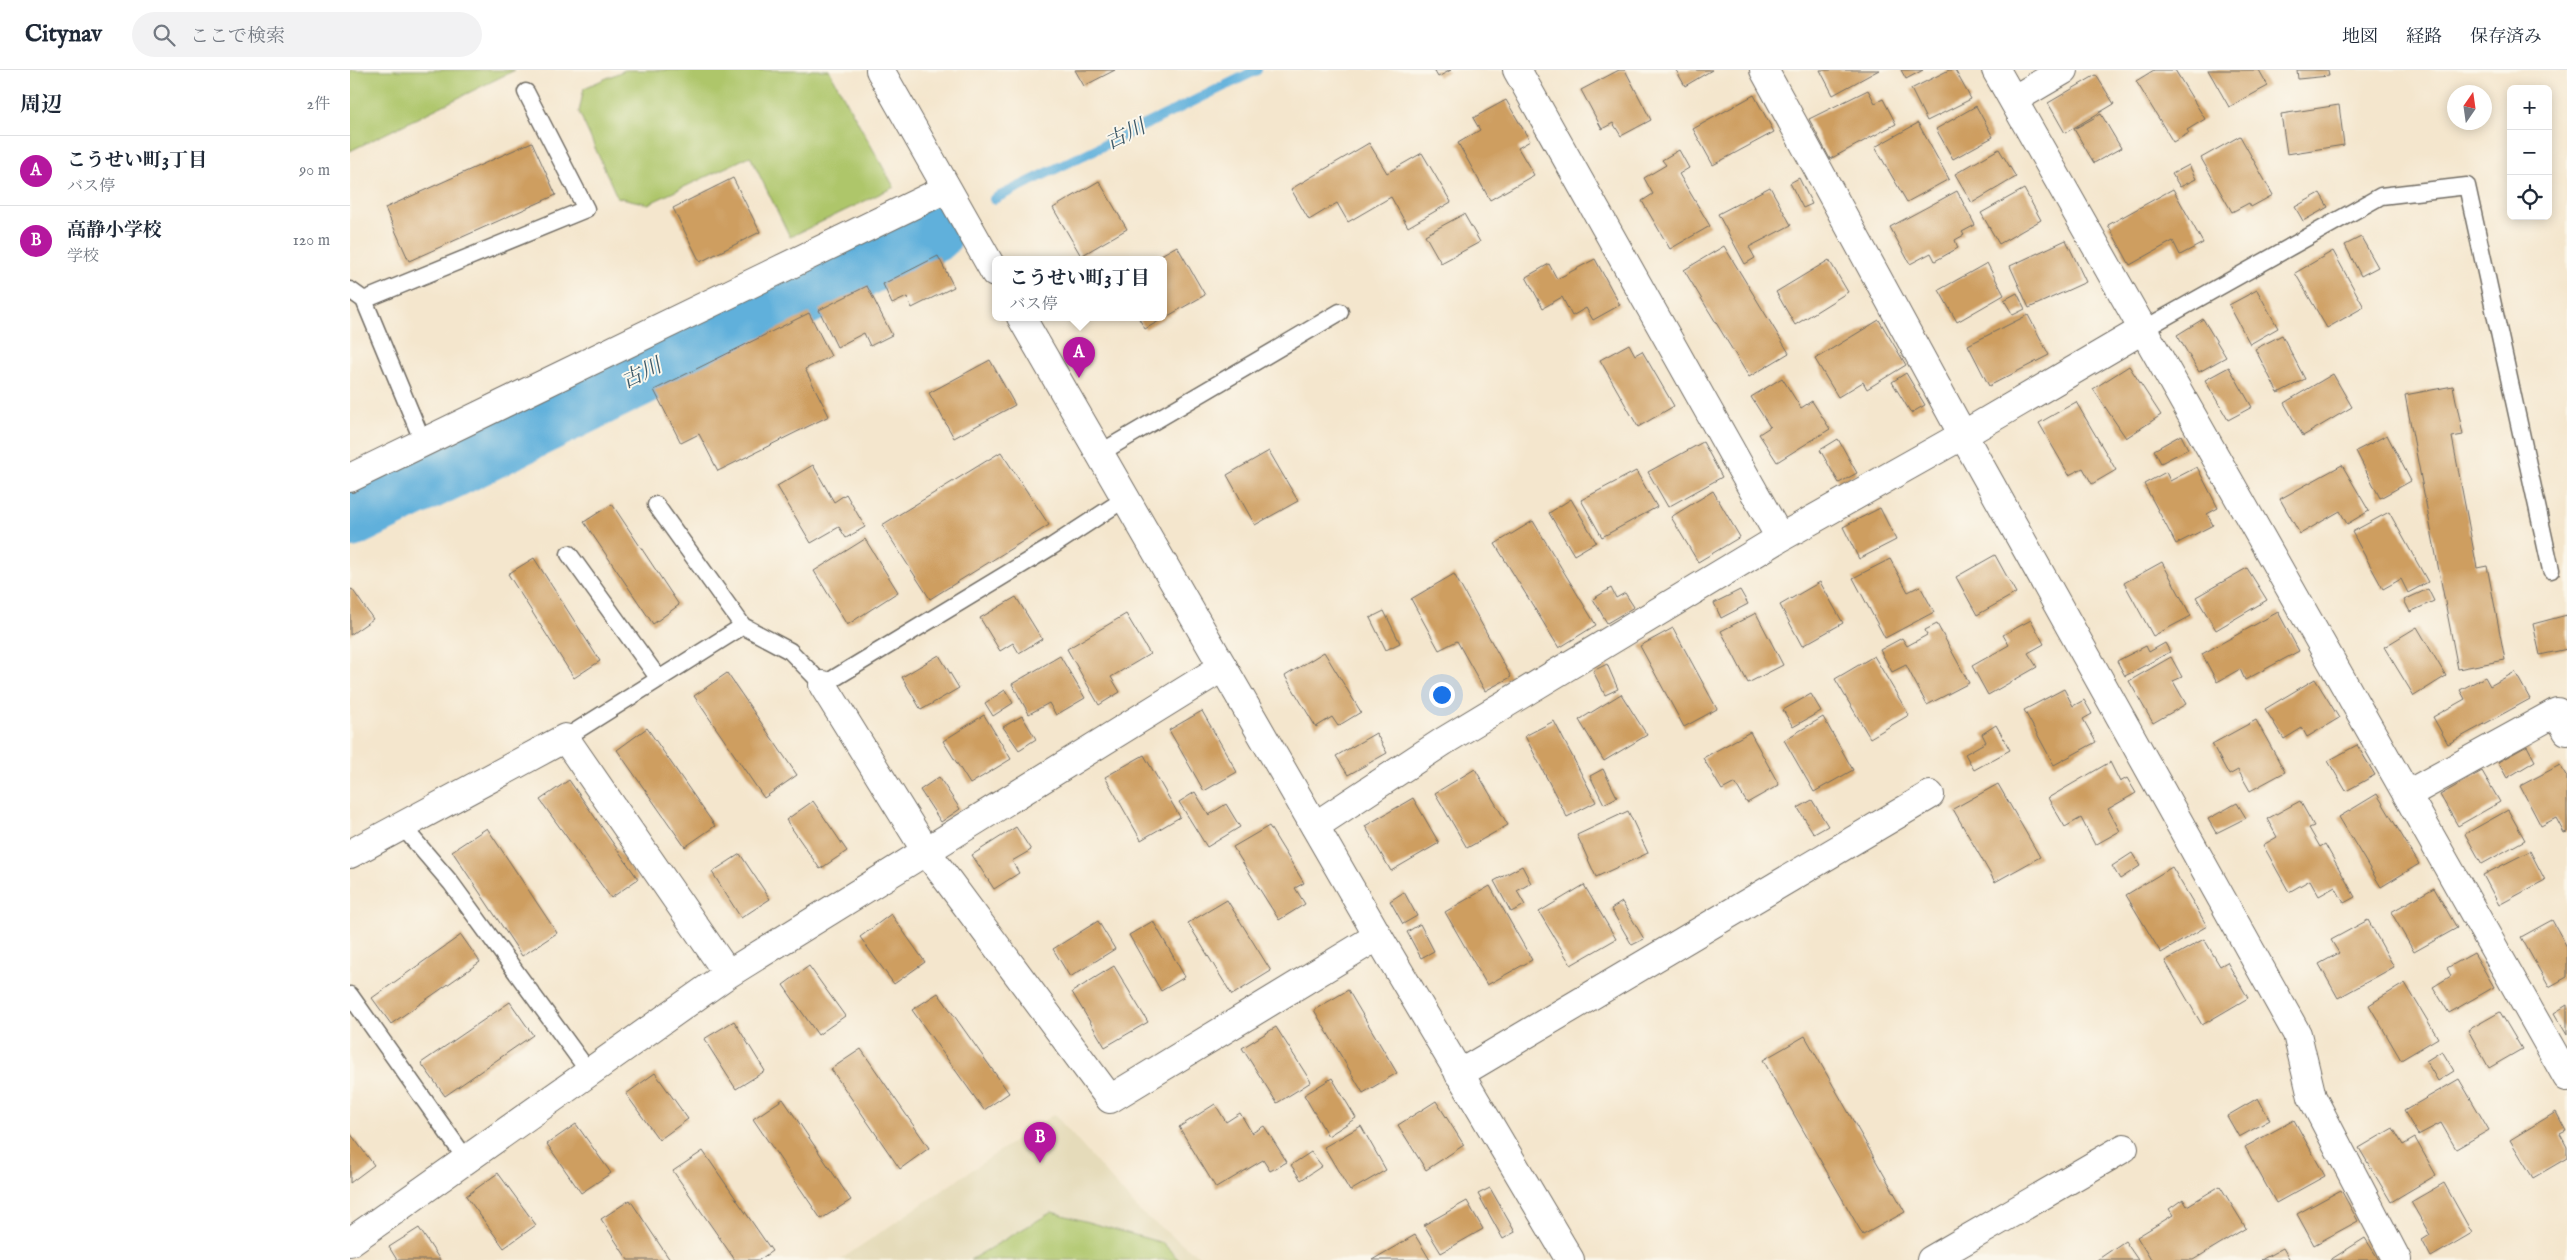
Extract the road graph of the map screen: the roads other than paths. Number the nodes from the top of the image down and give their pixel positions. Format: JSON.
{"nodes":[{"id":1,"x":880,"y":70,"type":"edge"},
{"id":2,"x":1517,"y":70,"type":"edge"},
{"id":3,"x":1764,"y":70,"type":"edge"},
{"id":4,"x":1996,"y":70,"type":"edge"},
{"id":5,"x":2064,"y":70,"type":"edge"},
{"id":6,"x":526,"y":92,"type":"dead end"},
{"id":7,"x":2013,"y":100,"type":"junction"},
{"id":8,"x":946,"y":189,"type":"junction"},
{"id":9,"x":992,"y":268,"type":"edge"},
{"id":10,"x":350,"y":290,"type":"edge"},
{"id":11,"x":364,"y":300,"type":"junction"},
{"id":12,"x":1340,"y":312,"type":"dead end"},
{"id":13,"x":1022,"y":321,"type":"edge"},
{"id":14,"x":2144,"y":329,"type":"junction"},
{"id":15,"x":1963,"y":435,"type":"junction"},
{"id":16,"x":422,"y":442,"type":"junction"},
{"id":17,"x":1100,"y":453,"type":"junction"},
{"id":18,"x":350,"y":478,"type":"edge"},
{"id":19,"x":1126,"y":498,"type":"junction"},
{"id":20,"x":656,"y":505,"type":"dead end"},
{"id":21,"x":1780,"y":538,"type":"junction"},
{"id":22,"x":570,"y":554,"type":"dead end"},
{"id":23,"x":2551,"y":570,"type":"dead end"},
{"id":24,"x":742,"y":626,"type":"junction"},
{"id":25,"x":1223,"y":667,"type":"junction"},
{"id":26,"x":659,"y":679,"type":"junction"},
{"id":27,"x":823,"y":685,"type":"junction"},
{"id":28,"x":2567,"y":731,"type":"edge"},
{"id":29,"x":565,"y":738,"type":"junction"},
{"id":30,"x":2408,"y":794,"type":"junction"},
{"id":31,"x":1930,"y":795,"type":"dead end"},
{"id":32,"x":402,"y":826,"type":"junction"},
{"id":33,"x":1315,"y":826,"type":"junction"},
{"id":34,"x":926,"y":851,"type":"junction"},
{"id":35,"x":350,"y":854,"type":"edge"},
{"id":36,"x":1378,"y":936,"type":"junction"},
{"id":37,"x":728,"y":974,"type":"junction"},
{"id":38,"x":350,"y":995,"type":"edge"},
{"id":39,"x":589,"y":1072,"type":"junction"},
{"id":40,"x":1459,"y":1074,"type":"junction"},
{"id":41,"x":2567,"y":1077,"type":"edge"},
{"id":42,"x":2124,"y":1148,"type":"dead end"},
{"id":43,"x":466,"y":1159,"type":"junction"},
{"id":44,"x":350,"y":1242,"type":"edge"},
{"id":45,"x":1570,"y":1260,"type":"edge"},
{"id":46,"x":1931,"y":1260,"type":"edge"},
{"id":47,"x":2397,"y":1260,"type":"edge"}],
"edges":[{"from":1,"to":8,"type":"street"},
{"from":2,"to":21,"type":"street"},
{"from":3,"to":15,"type":"street"},
{"from":4,"to":7,"type":"street"},
{"from":5,"to":7,"type":"street"},
{"from":6,"to":11,"type":"lane"},
{"from":7,"to":14,"type":"street"},
{"from":8,"to":9,"type":"street"},
{"from":8,"to":16,"type":"street"},
{"from":10,"to":11,"type":"lane"},
{"from":11,"to":16,"type":"lane"},
{"from":12,"to":17,"type":"lane"},
{"from":13,"to":17,"type":"street"},
{"from":14,"to":15,"type":"street"},
{"from":14,"to":23,"type":"lane"},
{"from":14,"to":30,"type":"street"},
{"from":15,"to":21,"type":"street"},
{"from":15,"to":47,"type":"street"},
{"from":16,"to":18,"type":"street"},
{"from":17,"to":19,"type":"street"},
{"from":19,"to":25,"type":"street"},
{"from":19,"to":27,"type":"lane"},
{"from":20,"to":24,"type":"lane"},
{"from":21,"to":33,"type":"street"},
{"from":22,"to":26,"type":"lane"},
{"from":24,"to":26,"type":"lane"},
{"from":24,"to":27,"type":"lane"},
{"from":25,"to":33,"type":"street"},
{"from":25,"to":34,"type":"street"},
{"from":26,"to":29,"type":"lane"},
{"from":27,"to":34,"type":"street"},
{"from":28,"to":30,"type":"street"},
{"from":29,"to":32,"type":"street"},
{"from":29,"to":37,"type":"street"},
{"from":30,"to":41,"type":"street"},
{"from":31,"to":40,"type":"street"},
{"from":32,"to":35,"type":"street"},
{"from":32,"to":39,"type":"lane"},
{"from":33,"to":36,"type":"street"},
{"from":34,"to":36,"type":"street"},
{"from":34,"to":37,"type":"street"},
{"from":36,"to":40,"type":"street"},
{"from":37,"to":39,"type":"street"},
{"from":38,"to":43,"type":"lane"},
{"from":39,"to":43,"type":"street"},
{"from":40,"to":45,"type":"street"},
{"from":42,"to":46,"type":"street"},
{"from":43,"to":44,"type":"street"}]}
